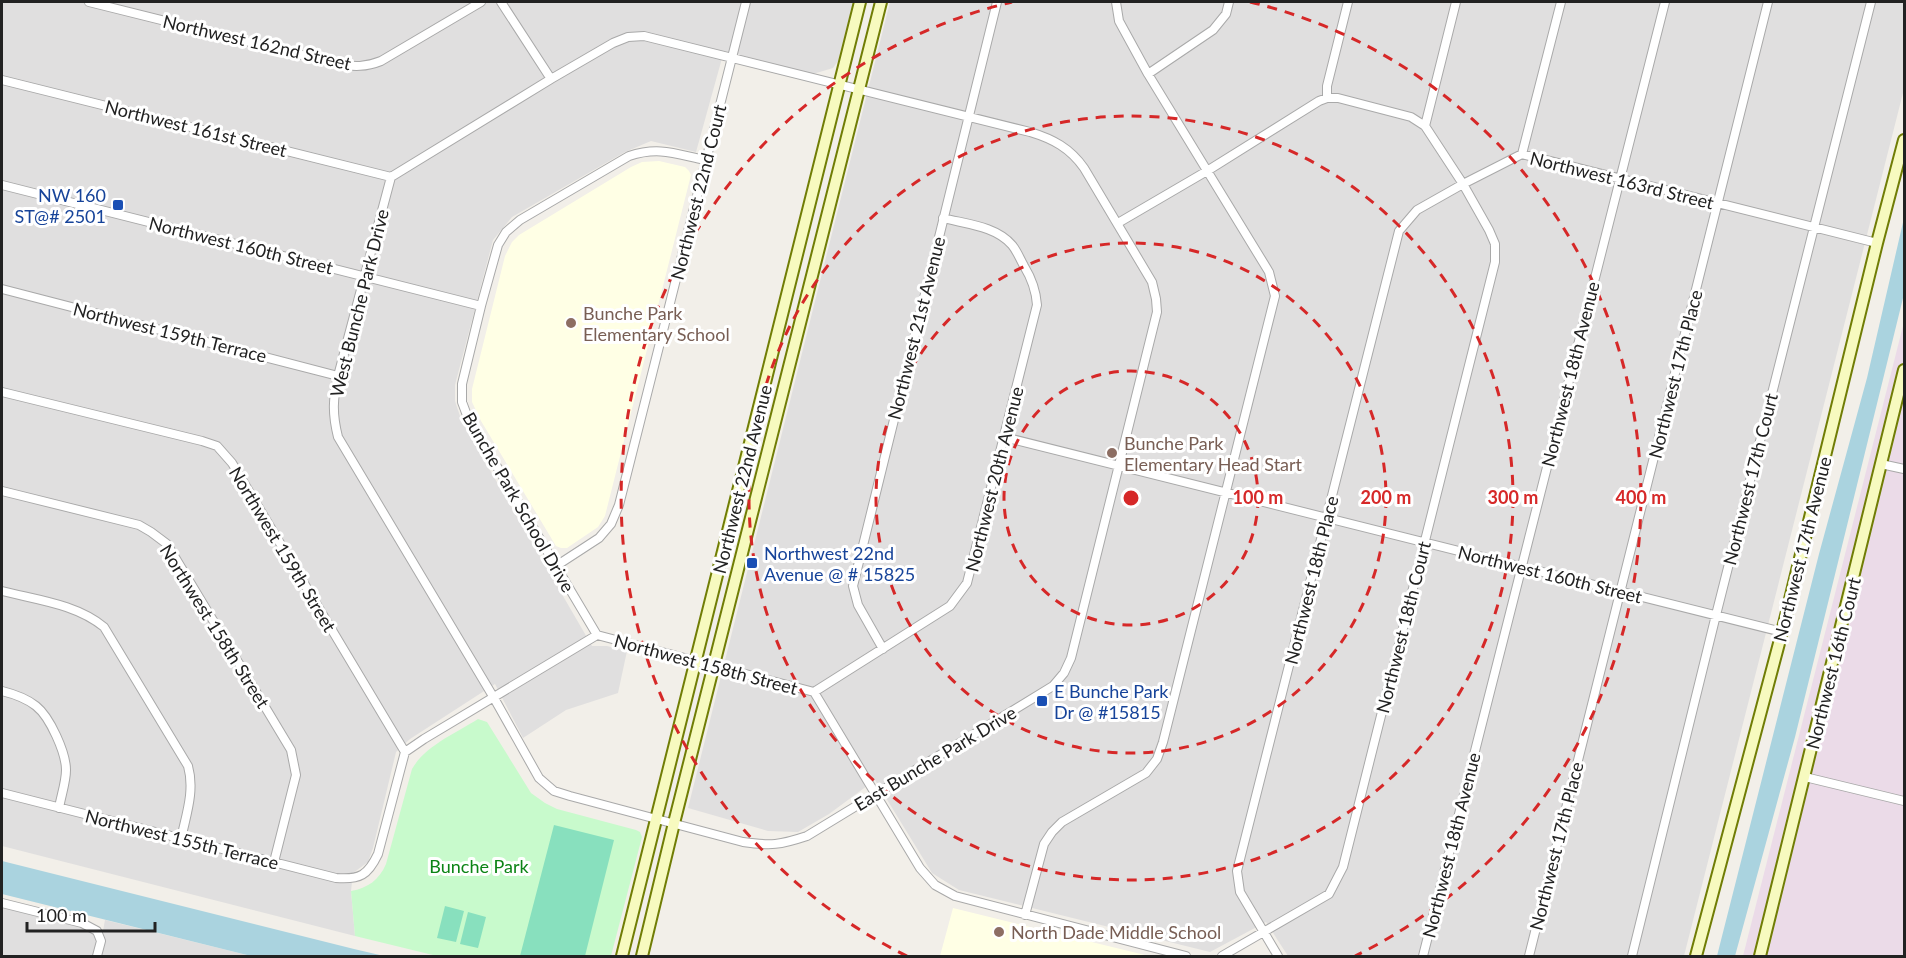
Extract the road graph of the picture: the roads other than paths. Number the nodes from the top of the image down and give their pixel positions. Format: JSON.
{"nodes":[{"id":1,"x":89,"y":2,"type":"edge"},
{"id":2,"x":481,"y":2,"type":"edge"},
{"id":3,"x":501,"y":2,"type":"edge"},
{"id":4,"x":746,"y":2,"type":"edge"},
{"id":5,"x":860,"y":2,"type":"edge"},
{"id":6,"x":880,"y":2,"type":"edge"},
{"id":7,"x":997,"y":2,"type":"edge"},
{"id":8,"x":1116,"y":2,"type":"edge"},
{"id":9,"x":1229,"y":2,"type":"edge"},
{"id":10,"x":1348,"y":2,"type":"edge"},
{"id":11,"x":1456,"y":2,"type":"edge"},
{"id":12,"x":1561,"y":2,"type":"edge"},
{"id":13,"x":1665,"y":2,"type":"edge"},
{"id":14,"x":1768,"y":2,"type":"edge"},
{"id":15,"x":1871,"y":2,"type":"edge"},
{"id":16,"x":732,"y":59,"type":"junction"},
{"id":17,"x":1148,"y":74,"type":"junction"},
{"id":18,"x":550,"y":79,"type":"junction"},
{"id":19,"x":2,"y":80,"type":"edge"},
{"id":20,"x":840,"y":86,"type":"junction"},
{"id":21,"x":858,"y":90,"type":"junction"},
{"id":22,"x":1327,"y":98,"type":"junction"},
{"id":23,"x":968,"y":117,"type":"junction"},
{"id":24,"x":1425,"y":126,"type":"junction"},
{"id":25,"x":1905,"y":140,"type":"edge"},
{"id":26,"x":1522,"y":154,"type":"junction"},
{"id":27,"x":705,"y":160,"type":"junction"},
{"id":28,"x":1207,"y":171,"type":"junction"},
{"id":29,"x":391,"y":177,"type":"junction"},
{"id":30,"x":1619,"y":180,"type":"junction"},
{"id":31,"x":2,"y":184,"type":"edge"},
{"id":32,"x":1463,"y":184,"type":"junction"},
{"id":33,"x":1718,"y":204,"type":"junction"},
{"id":34,"x":943,"y":218,"type":"junction"},
{"id":35,"x":1118,"y":223,"type":"junction"},
{"id":36,"x":1814,"y":228,"type":"junction"},
{"id":37,"x":1877,"y":243,"type":"junction"},
{"id":38,"x":363,"y":276,"type":"junction"},
{"id":39,"x":2,"y":289,"type":"edge"},
{"id":40,"x":481,"y":306,"type":"junction"},
{"id":41,"x":1905,"y":370,"type":"edge"},
{"id":42,"x":338,"y":376,"type":"junction"},
{"id":43,"x":2,"y":392,"type":"edge"},
{"id":44,"x":1004,"y":437,"type":"junction"},
{"id":45,"x":1881,"y":464,"type":"junction"},
{"id":46,"x":1120,"y":465,"type":"junction"},
{"id":47,"x":1905,"y":469,"type":"edge"},
{"id":48,"x":2,"y":491,"type":"edge"},
{"id":49,"x":1226,"y":492,"type":"junction"},
{"id":50,"x":1327,"y":517,"type":"junction"},
{"id":51,"x":1424,"y":542,"type":"junction"},
{"id":52,"x":1521,"y":566,"type":"junction"},
{"id":53,"x":556,"y":567,"type":"junction"},
{"id":54,"x":2,"y":591,"type":"edge"},
{"id":55,"x":1619,"y":591,"type":"junction"},
{"id":56,"x":1716,"y":615,"type":"junction"},
{"id":57,"x":1782,"y":632,"type":"junction"},
{"id":58,"x":597,"y":635,"type":"junction"},
{"id":59,"x":883,"y":649,"type":"junction"},
{"id":60,"x":696,"y":660,"type":"junction"},
{"id":61,"x":714,"y":665,"type":"junction"},
{"id":62,"x":2,"y":691,"type":"edge"},
{"id":63,"x":814,"y":692,"type":"junction"},
{"id":64,"x":494,"y":698,"type":"junction"},
{"id":65,"x":405,"y":752,"type":"junction"},
{"id":66,"x":1805,"y":777,"type":"junction"},
{"id":67,"x":2,"y":793,"type":"edge"},
{"id":68,"x":875,"y":793,"type":"junction"},
{"id":69,"x":1905,"y":801,"type":"edge"},
{"id":70,"x":59,"y":808,"type":"junction"},
{"id":71,"x":656,"y":819,"type":"junction"},
{"id":72,"x":674,"y":823,"type":"junction"},
{"id":73,"x":181,"y":839,"type":"junction"},
{"id":74,"x":274,"y":862,"type":"junction"},
{"id":75,"x":2,"y":903,"type":"edge"},
{"id":76,"x":1025,"y":915,"type":"junction"},
{"id":77,"x":1264,"y":933,"type":"junction"},
{"id":78,"x":97,"y":957,"type":"edge"},
{"id":79,"x":621,"y":957,"type":"edge"},
{"id":80,"x":642,"y":957,"type":"edge"},
{"id":81,"x":1186,"y":957,"type":"edge"},
{"id":82,"x":1222,"y":957,"type":"edge"},
{"id":83,"x":1278,"y":957,"type":"edge"},
{"id":84,"x":1423,"y":957,"type":"edge"},
{"id":85,"x":1529,"y":957,"type":"edge"},
{"id":86,"x":1632,"y":957,"type":"edge"},
{"id":87,"x":1696,"y":957,"type":"edge"},
{"id":88,"x":1760,"y":957,"type":"edge"}],
"edges":[{"from":1,"to":2,"type":"street","name":"Northwest 162nd Street"},
{"from":3,"to":18,"type":"street"},
{"from":4,"to":16,"type":"street","name":"Northwest 22nd Court"},
{"from":5,"to":20,"type":"main road","name":"Northwest 22nd Avenue"},
{"from":6,"to":21,"type":"main road","name":"Northwest 22nd Avenue"},
{"from":7,"to":23,"type":"street","name":"Northwest 21st Avenue"},
{"from":8,"to":17,"type":"street"},
{"from":9,"to":17,"type":"street"},
{"from":10,"to":22,"type":"street"},
{"from":11,"to":24,"type":"street"},
{"from":12,"to":26,"type":"street"},
{"from":13,"to":30,"type":"street","name":"Northwest 18th Avenue"},
{"from":14,"to":33,"type":"street","name":"Northwest 17th Place"},
{"from":15,"to":36,"type":"street","name":"Northwest 17th Court"},
{"from":16,"to":18,"type":"street"},
{"from":16,"to":20,"type":"street"},
{"from":16,"to":27,"type":"street","name":"Northwest 22nd Court"},
{"from":17,"to":28,"type":"street"},
{"from":18,"to":29,"type":"street"},
{"from":19,"to":29,"type":"street","name":"Northwest 161st Street"},
{"from":20,"to":21,"type":"street"},
{"from":20,"to":60,"type":"main road","name":"Northwest 22nd Avenue"},
{"from":21,"to":23,"type":"street","name":"East Bunche Park Drive"},
{"from":21,"to":61,"type":"main road","name":"Northwest 22nd Avenue"},
{"from":22,"to":24,"type":"street"},
{"from":22,"to":28,"type":"street"},
{"from":23,"to":34,"type":"street","name":"Northwest 21st Avenue"},
{"from":23,"to":35,"type":"street","name":"East Bunche Park Drive"},
{"from":24,"to":32,"type":"street"},
{"from":25,"to":37,"type":"main road","name":"Northwest 17th Avenue"},
{"from":26,"to":30,"type":"street","name":"Northwest 163rd Street"},
{"from":26,"to":32,"type":"street","name":"Northwest 163rd Street"},
{"from":27,"to":40,"type":"street","name":"Bunche Park School Drive"},
{"from":27,"to":53,"type":"street","name":"Northwest 22nd Court"},
{"from":28,"to":35,"type":"street"},
{"from":28,"to":49,"type":"street"},
{"from":29,"to":38,"type":"street","name":"West Bunche Park Drive"},
{"from":30,"to":33,"type":"street","name":"Northwest 163rd Street"},
{"from":30,"to":52,"type":"street","name":"Northwest 18th Avenue"},
{"from":31,"to":38,"type":"street","name":"Northwest 160th Street"},
{"from":32,"to":50,"type":"street","name":"Northwest 18th Place"},
{"from":32,"to":51,"type":"street","name":"Northwest 18th Court"},
{"from":33,"to":36,"type":"street","name":"Northwest 163rd Street"},
{"from":33,"to":55,"type":"street","name":"Northwest 17th Place"},
{"from":34,"to":44,"type":"street","name":"Northwest 20th Avenue"},
{"from":34,"to":59,"type":"street","name":"Northwest 21st Avenue"},
{"from":35,"to":46,"type":"street","name":"East Bunche Park Drive"},
{"from":36,"to":37,"type":"street","name":"Northwest 163rd Street"},
{"from":36,"to":56,"type":"street","name":"Northwest 17th Court"},
{"from":37,"to":57,"type":"main road","name":"Northwest 17th Avenue"},
{"from":38,"to":40,"type":"street","name":"Northwest 160th Street"},
{"from":38,"to":42,"type":"street","name":"West Bunche Park Drive"},
{"from":39,"to":42,"type":"street","name":"Northwest 159th Terrace"},
{"from":40,"to":53,"type":"street","name":"Bunche Park School Drive"},
{"from":41,"to":45,"type":"main road","name":"Northwest 16th Court"},
{"from":42,"to":64,"type":"street","name":"West Bunche Park Drive"},
{"from":43,"to":65,"type":"street","name":"Northwest 159th Street"},
{"from":44,"to":46,"type":"street","name":"Northwest 160th Street"},
{"from":44,"to":59,"type":"street","name":"Northwest 20th Avenue"},
{"from":45,"to":47,"type":"street"},
{"from":45,"to":66,"type":"main road","name":"Northwest 16th Court"},
{"from":46,"to":49,"type":"street","name":"Northwest 160th Street"},
{"from":46,"to":68,"type":"street","name":"East Bunche Park Drive"},
{"from":48,"to":74,"type":"street","name":"Northwest 158th Street"},
{"from":49,"to":50,"type":"street","name":"Northwest 160th Street"},
{"from":49,"to":76,"type":"street"},
{"from":50,"to":51,"type":"street","name":"Northwest 160th Street"},
{"from":50,"to":77,"type":"street","name":"Northwest 18th Place"},
{"from":51,"to":52,"type":"street","name":"Northwest 160th Street"},
{"from":51,"to":77,"type":"street","name":"Northwest 18th Court"},
{"from":52,"to":55,"type":"street","name":"Northwest 160th Street"},
{"from":52,"to":84,"type":"street","name":"Northwest 18th Avenue"},
{"from":53,"to":58,"type":"street","name":"Bunche Park School Drive"},
{"from":54,"to":73,"type":"street"},
{"from":55,"to":56,"type":"street","name":"Northwest 160th Street"},
{"from":55,"to":85,"type":"street","name":"Northwest 17th Place"},
{"from":56,"to":57,"type":"street","name":"Northwest 160th Street"},
{"from":56,"to":86,"type":"street","name":"Northwest 17th Court"},
{"from":57,"to":87,"type":"main road","name":"Northwest 17th Avenue"},
{"from":58,"to":60,"type":"street","name":"Northwest 158th Street"},
{"from":58,"to":64,"type":"street"},
{"from":59,"to":63,"type":"street","name":"Northwest 20th Avenue"},
{"from":60,"to":61,"type":"street","name":"Northwest 158th Street"},
{"from":60,"to":71,"type":"main road","name":"Northwest 22nd Avenue"},
{"from":61,"to":63,"type":"street","name":"Northwest 158th Street"},
{"from":61,"to":72,"type":"main road","name":"Northwest 22nd Avenue"},
{"from":62,"to":70,"type":"street"},
{"from":63,"to":68,"type":"street"},
{"from":64,"to":65,"type":"street"},
{"from":64,"to":71,"type":"street","name":"West Bunche Park Drive"},
{"from":65,"to":74,"type":"street","name":"Northwest 155th Terrace"},
{"from":66,"to":69,"type":"street"},
{"from":66,"to":88,"type":"main road","name":"Northwest 16th Court"},
{"from":67,"to":70,"type":"street","name":"Northwest 155th Terrace"},
{"from":68,"to":72,"type":"street","name":"East Bunche Park Drive"},
{"from":68,"to":76,"type":"street"},
{"from":70,"to":73,"type":"street","name":"Northwest 155th Terrace"},
{"from":71,"to":72,"type":"street","name":"West Bunche Park Drive"},
{"from":71,"to":79,"type":"main road","name":"Northwest 22nd Avenue"},
{"from":72,"to":80,"type":"main road","name":"Northwest 22nd Avenue"},
{"from":73,"to":74,"type":"street","name":"Northwest 155th Terrace"},
{"from":75,"to":78,"type":"street"},
{"from":76,"to":81,"type":"street"},
{"from":77,"to":82,"type":"street","name":"Northwest 18th Court"},
{"from":77,"to":83,"type":"street","name":"Northwest 18th Place"}]}
